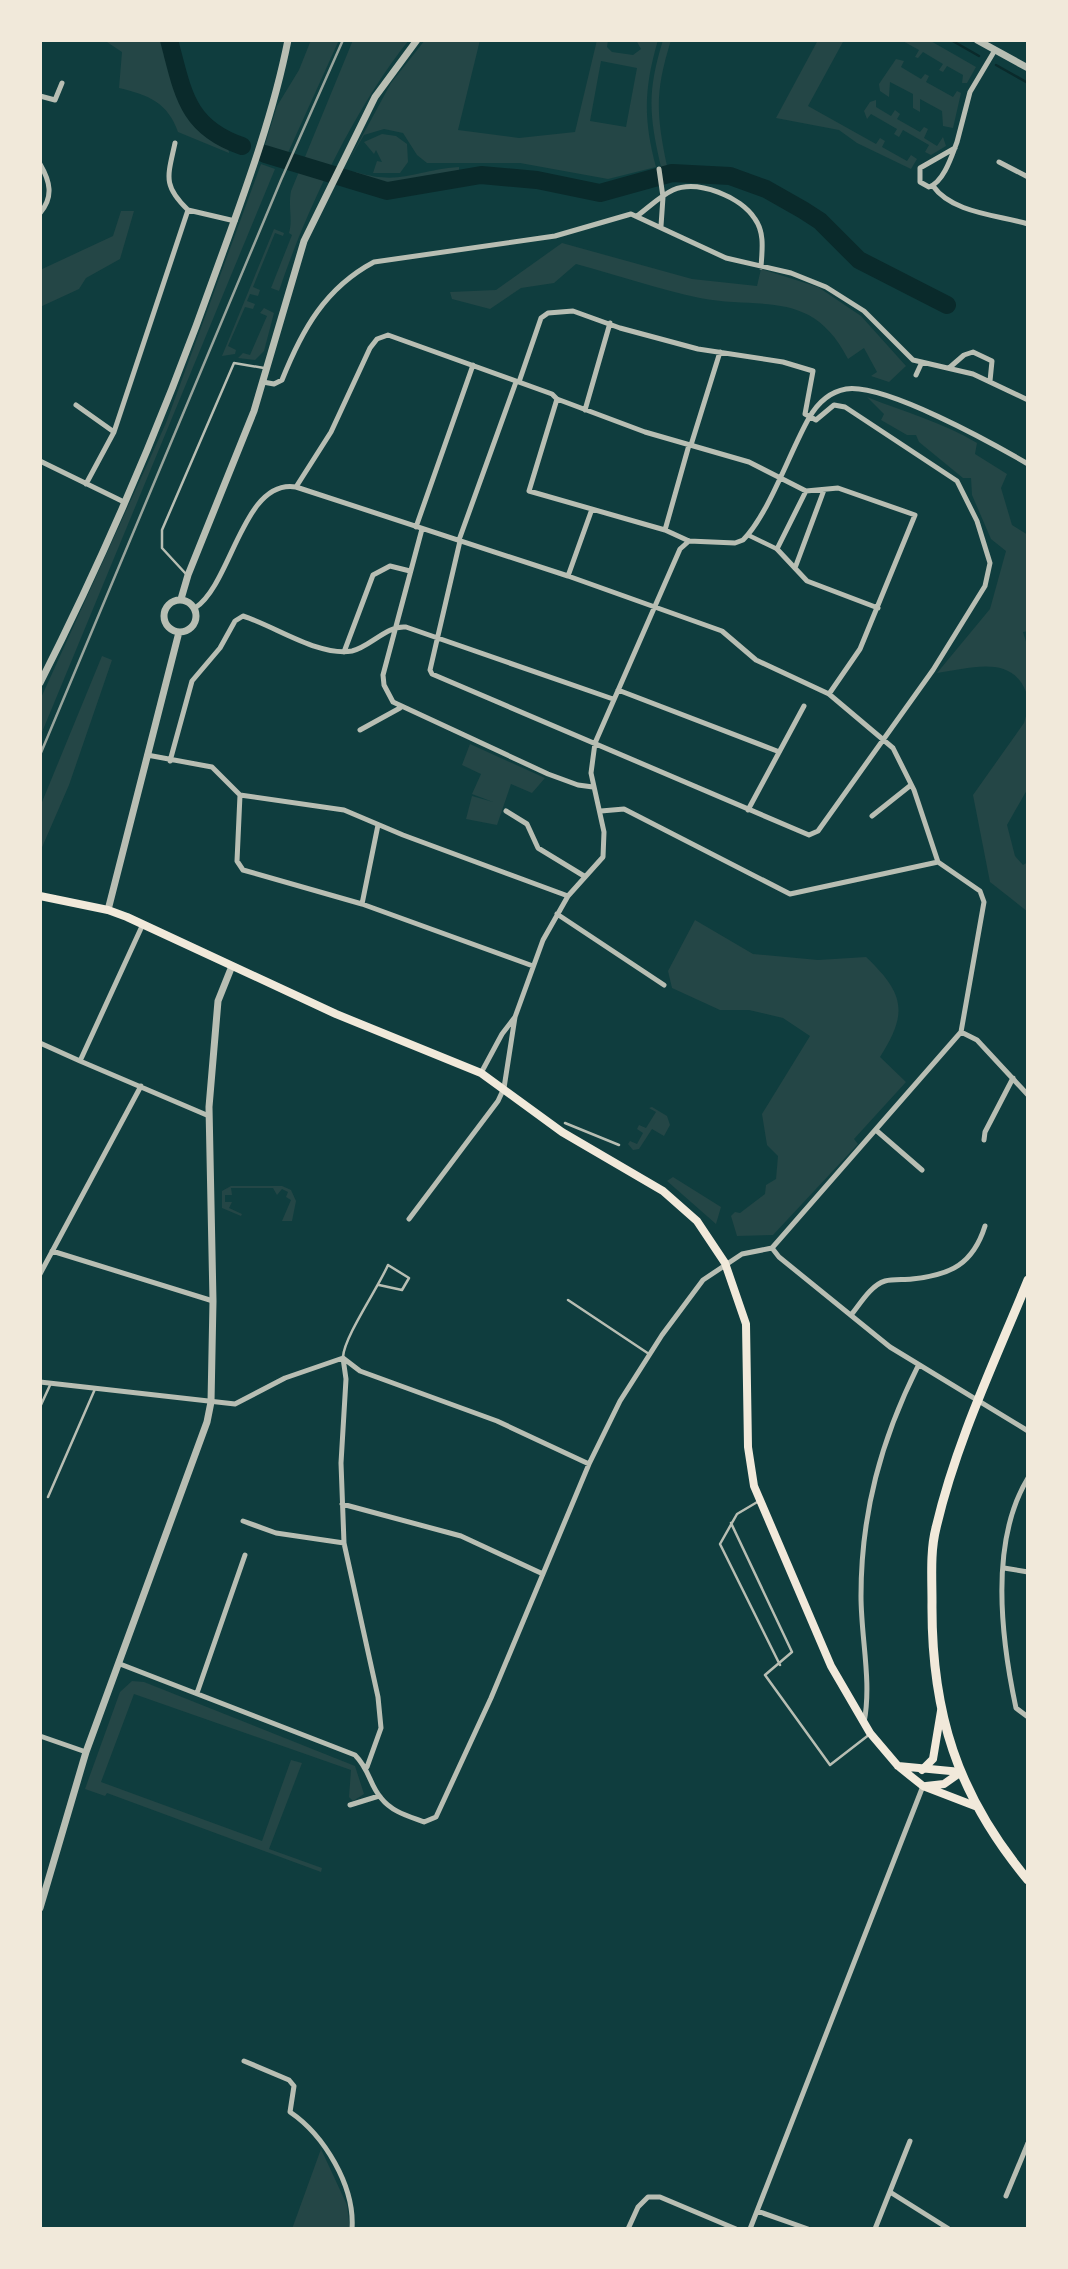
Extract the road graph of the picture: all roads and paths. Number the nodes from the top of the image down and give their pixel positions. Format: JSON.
{"nodes":[{"id":1,"x":288,"y":40,"type":"edge"},
{"id":2,"x":417,"y":40,"type":"edge"},
{"id":3,"x":977,"y":40,"type":"edge"},
{"id":4,"x":995,"y":50,"type":"junction"},
{"id":5,"x":1028,"y":68,"type":"edge"},
{"id":6,"x":62,"y":83,"type":"dead end"},
{"id":7,"x":40,"y":96,"type":"edge"},
{"id":8,"x":174,"y":143,"type":"dead end"},
{"id":9,"x":955,"y":148,"type":"junction"},
{"id":10,"x":999,"y":162,"type":"dead end"},
{"id":11,"x":40,"y":164,"type":"edge"},
{"id":12,"x":659,"y":171,"type":"dead end"},
{"id":13,"x":1028,"y":177,"type":"edge"},
{"id":14,"x":933,"y":186,"type":"junction"},
{"id":15,"x":663,"y":197,"type":"junction"},
{"id":16,"x":188,"y":210,"type":"junction"},
{"id":17,"x":40,"y":213,"type":"edge"},
{"id":18,"x":637,"y":216,"type":"junction"},
{"id":19,"x":235,"y":221,"type":"junction"},
{"id":20,"x":1028,"y":223,"type":"edge"},
{"id":21,"x":661,"y":226,"type":"junction"},
{"id":22,"x":761,"y":267,"type":"junction"},
{"id":23,"x":610,"y":323,"type":"junction"},
{"id":24,"x":720,"y":352,"type":"junction"},
{"id":25,"x":922,"y":362,"type":"junction"},
{"id":26,"x":473,"y":365,"type":"junction"},
{"id":27,"x":267,"y":368,"type":"junction"},
{"id":28,"x":949,"y":368,"type":"junction"},
{"id":29,"x":916,"y":375,"type":"dead end"},
{"id":30,"x":990,"y":381,"type":"junction"},
{"id":31,"x":263,"y":382,"type":"junction"},
{"id":32,"x":518,"y":382,"type":"junction"},
{"id":33,"x":557,"y":399,"type":"junction"},
{"id":34,"x":1028,"y":400,"type":"edge"},
{"id":35,"x":76,"y":405,"type":"dead end"},
{"id":36,"x":585,"y":410,"type":"junction"},
{"id":37,"x":809,"y":418,"type":"junction"},
{"id":38,"x":114,"y":432,"type":"junction"},
{"id":39,"x":690,"y":445,"type":"junction"},
{"id":40,"x":40,"y":461,"type":"edge"},
{"id":41,"x":1028,"y":464,"type":"edge"},
{"id":42,"x":779,"y":478,"type":"junction"},
{"id":43,"x":86,"y":484,"type":"junction"},
{"id":44,"x":296,"y":487,"type":"junction"},
{"id":45,"x":824,"y":490,"type":"junction"},
{"id":46,"x":806,"y":491,"type":"junction"},
{"id":47,"x":124,"y":502,"type":"junction"},
{"id":48,"x":592,"y":509,"type":"junction"},
{"id":49,"x":419,"y":528,"type":"junction"},
{"id":50,"x":665,"y":530,"type":"junction"},
{"id":51,"x":748,"y":535,"type":"junction"},
{"id":52,"x":459,"y":540,"type":"junction"},
{"id":53,"x":689,"y":541,"type":"junction"},
{"id":54,"x":777,"y":549,"type":"junction"},
{"id":55,"x":795,"y":568,"type":"junction"},
{"id":56,"x":410,"y":571,"type":"junction"},
{"id":57,"x":188,"y":575,"type":"junction"},
{"id":58,"x":568,"y":576,"type":"junction"},
{"id":59,"x":181,"y":599,"type":"junction"},
{"id":60,"x":656,"y":607,"type":"junction"},
{"id":61,"x":195,"y":608,"type":"junction"},
{"id":62,"x":878,"y":608,"type":"junction"},
{"id":63,"x":395,"y":629,"type":"junction"},
{"id":64,"x":179,"y":632,"type":"junction"},
{"id":65,"x":438,"y":636,"type":"junction"},
{"id":66,"x":344,"y":652,"type":"junction"},
{"id":67,"x":40,"y":683,"type":"edge"},
{"id":68,"x":618,"y":690,"type":"junction"},
{"id":69,"x":829,"y":694,"type":"junction"},
{"id":70,"x":613,"y":699,"type":"junction"},
{"id":71,"x":804,"y":706,"type":"dead end"},
{"id":72,"x":400,"y":708,"type":"junction"},
{"id":73,"x":360,"y":730,"type":"dead end"},
{"id":74,"x":884,"y":739,"type":"junction"},
{"id":75,"x":595,"y":743,"type":"junction"},
{"id":76,"x":777,"y":751,"type":"junction"},
{"id":77,"x":148,"y":755,"type":"junction"},
{"id":78,"x":170,"y":761,"type":"junction"},
{"id":79,"x":911,"y":785,"type":"junction"},
{"id":80,"x":593,"y":787,"type":"junction"},
{"id":81,"x":240,"y":795,"type":"junction"},
{"id":82,"x":748,"y":810,"type":"junction"},
{"id":83,"x":506,"y":811,"type":"dead end"},
{"id":84,"x":601,"y":811,"type":"junction"},
{"id":85,"x":872,"y":816,"type":"dead end"},
{"id":86,"x":378,"y":825,"type":"junction"},
{"id":87,"x":938,"y":862,"type":"junction"},
{"id":88,"x":584,"y":876,"type":"junction"},
{"id":89,"x":568,"y":895,"type":"junction"},
{"id":90,"x":40,"y":896,"type":"edge"},
{"id":91,"x":362,"y":904,"type":"junction"},
{"id":92,"x":108,"y":910,"type":"junction"},
{"id":93,"x":557,"y":914,"type":"junction"},
{"id":94,"x":143,"y":924,"type":"junction"},
{"id":95,"x":232,"y":966,"type":"junction"},
{"id":96,"x":533,"y":966,"type":"junction"},
{"id":97,"x":664,"y":985,"type":"dead end"},
{"id":98,"x":515,"y":1017,"type":"junction"},
{"id":99,"x":961,"y":1032,"type":"junction"},
{"id":100,"x":40,"y":1043,"type":"edge"},
{"id":101,"x":80,"y":1061,"type":"junction"},
{"id":102,"x":481,"y":1073,"type":"junction"},
{"id":103,"x":1013,"y":1078,"type":"junction"},
{"id":104,"x":141,"y":1086,"type":"junction"},
{"id":105,"x":504,"y":1088,"type":"junction"},
{"id":106,"x":1028,"y":1095,"type":"edge"},
{"id":107,"x":209,"y":1116,"type":"junction"},
{"id":108,"x":565,"y":1123,"type":"dead end"},
{"id":109,"x":877,"y":1131,"type":"junction"},
{"id":110,"x":984,"y":1140,"type":"dead end"},
{"id":111,"x":620,"y":1145,"type":"dead end"},
{"id":112,"x":922,"y":1171,"type":"dead end"},
{"id":113,"x":409,"y":1219,"type":"dead end"},
{"id":114,"x":985,"y":1226,"type":"dead end"},
{"id":115,"x":772,"y":1248,"type":"junction"},
{"id":116,"x":52,"y":1251,"type":"junction"},
{"id":117,"x":725,"y":1263,"type":"junction"},
{"id":118,"x":40,"y":1274,"type":"edge"},
{"id":119,"x":1028,"y":1280,"type":"edge"},
{"id":120,"x":379,"y":1285,"type":"junction"},
{"id":121,"x":568,"y":1300,"type":"dead end"},
{"id":122,"x":213,"y":1301,"type":"junction"},
{"id":123,"x":851,"y":1315,"type":"junction"},
{"id":124,"x":649,"y":1354,"type":"junction"},
{"id":125,"x":343,"y":1358,"type":"junction"},
{"id":126,"x":918,"y":1366,"type":"junction"},
{"id":127,"x":40,"y":1382,"type":"edge"},
{"id":128,"x":51,"y":1383,"type":"junction"},
{"id":129,"x":95,"y":1389,"type":"junction"},
{"id":130,"x":211,"y":1402,"type":"junction"},
{"id":131,"x":978,"y":1403,"type":"junction"},
{"id":132,"x":40,"y":1407,"type":"edge"},
{"id":133,"x":1028,"y":1431,"type":"edge"},
{"id":134,"x":589,"y":1464,"type":"junction"},
{"id":135,"x":1028,"y":1478,"type":"edge"},
{"id":136,"x":48,"y":1497,"type":"dead end"},
{"id":137,"x":759,"y":1501,"type":"junction"},
{"id":138,"x":342,"y":1504,"type":"junction"},
{"id":139,"x":243,"y":1521,"type":"dead end"},
{"id":140,"x":730,"y":1523,"type":"junction"},
{"id":141,"x":344,"y":1543,"type":"junction"},
{"id":142,"x":245,"y":1555,"type":"dead end"},
{"id":143,"x":1004,"y":1568,"type":"junction"},
{"id":144,"x":1028,"y":1572,"type":"edge"},
{"id":145,"x":543,"y":1574,"type":"junction"},
{"id":146,"x":120,"y":1664,"type":"junction"},
{"id":147,"x":780,"y":1665,"type":"junction"},
{"id":148,"x":198,"y":1693,"type":"junction"},
{"id":149,"x":941,"y":1708,"type":"junction"},
{"id":150,"x":1028,"y":1717,"type":"edge"},
{"id":151,"x":864,"y":1723,"type":"junction"},
{"id":152,"x":870,"y":1733,"type":"junction"},
{"id":153,"x":40,"y":1736,"type":"edge"},
{"id":154,"x":86,"y":1752,"type":"junction"},
{"id":155,"x":898,"y":1766,"type":"junction"},
{"id":156,"x":367,"y":1767,"type":"junction"},
{"id":157,"x":922,"y":1770,"type":"junction"},
{"id":158,"x":961,"y":1772,"type":"junction"},
{"id":159,"x":923,"y":1786,"type":"junction"},
{"id":160,"x":379,"y":1796,"type":"junction"},
{"id":161,"x":350,"y":1805,"type":"dead end"},
{"id":162,"x":975,"y":1806,"type":"junction"},
{"id":163,"x":1028,"y":1880,"type":"edge"},
{"id":164,"x":42,"y":1895,"type":"edge"},
{"id":165,"x":40,"y":1908,"type":"edge"},
{"id":166,"x":244,"y":2061,"type":"dead end"},
{"id":167,"x":910,"y":2141,"type":"dead end"},
{"id":168,"x":1028,"y":2143,"type":"edge"},
{"id":169,"x":890,"y":2192,"type":"junction"},
{"id":170,"x":1006,"y":2196,"type":"dead end"},
{"id":171,"x":757,"y":2211,"type":"junction"},
{"id":172,"x":937,"y":2221,"type":"junction"},
{"id":173,"x":352,"y":2229,"type":"edge"},
{"id":174,"x":628,"y":2229,"type":"edge"},
{"id":175,"x":736,"y":2229,"type":"edge"},
{"id":176,"x":750,"y":2229,"type":"edge"},
{"id":177,"x":808,"y":2229,"type":"edge"},
{"id":178,"x":875,"y":2229,"type":"edge"},
{"id":179,"x":934,"y":2229,"type":"edge"},
{"id":180,"x":949,"y":2229,"type":"edge"}],
"edges":[{"from":1,"to":19,"type":"street"},
{"from":2,"to":27,"type":"street"},
{"from":3,"to":4,"type":"street"},
{"from":4,"to":5,"type":"street"},
{"from":4,"to":9,"type":"street"},
{"from":6,"to":7,"type":"street"},
{"from":8,"to":16,"type":"street"},
{"from":9,"to":14,"type":"street"},
{"from":9,"to":14,"type":"street"},
{"from":10,"to":13,"type":"street"},
{"from":11,"to":17,"type":"street"},
{"from":12,"to":15,"type":"street"},
{"from":14,"to":20,"type":"street"},
{"from":15,"to":18,"type":"street"},
{"from":15,"to":21,"type":"street"},
{"from":15,"to":22,"type":"street"},
{"from":16,"to":19,"type":"street"},
{"from":16,"to":38,"type":"street"},
{"from":18,"to":21,"type":"street"},
{"from":18,"to":31,"type":"street"},
{"from":19,"to":47,"type":"street"},
{"from":21,"to":22,"type":"street"},
{"from":22,"to":25,"type":"street"},
{"from":23,"to":24,"type":"street"},
{"from":23,"to":32,"type":"street"},
{"from":23,"to":36,"type":"street"},
{"from":24,"to":37,"type":"street"},
{"from":24,"to":39,"type":"street"},
{"from":25,"to":28,"type":"street"},
{"from":25,"to":29,"type":"street"},
{"from":26,"to":32,"type":"street"},
{"from":26,"to":44,"type":"street"},
{"from":26,"to":49,"type":"street"},
{"from":27,"to":31,"type":"street"},
{"from":27,"to":57,"type":"lane"},
{"from":28,"to":30,"type":"street"},
{"from":28,"to":30,"type":"street"},
{"from":30,"to":34,"type":"street"},
{"from":31,"to":57,"type":"street"},
{"from":32,"to":33,"type":"street"},
{"from":32,"to":52,"type":"street"},
{"from":33,"to":36,"type":"street"},
{"from":33,"to":48,"type":"street"},
{"from":35,"to":38,"type":"street"},
{"from":36,"to":39,"type":"street"},
{"from":37,"to":41,"type":"street"},
{"from":37,"to":42,"type":"street"},
{"from":37,"to":74,"type":"street"},
{"from":38,"to":43,"type":"street"},
{"from":39,"to":42,"type":"street"},
{"from":39,"to":50,"type":"street"},
{"from":40,"to":43,"type":"street"},
{"from":42,"to":46,"type":"street"},
{"from":42,"to":51,"type":"street"},
{"from":43,"to":47,"type":"street"},
{"from":44,"to":49,"type":"street"},
{"from":44,"to":61,"type":"street"},
{"from":45,"to":46,"type":"street"},
{"from":45,"to":55,"type":"street"},
{"from":45,"to":62,"type":"street"},
{"from":46,"to":54,"type":"street"},
{"from":47,"to":67,"type":"street"},
{"from":48,"to":50,"type":"street"},
{"from":48,"to":58,"type":"street"},
{"from":49,"to":52,"type":"street"},
{"from":49,"to":56,"type":"street"},
{"from":50,"to":53,"type":"street"},
{"from":51,"to":53,"type":"street"},
{"from":51,"to":54,"type":"street"},
{"from":52,"to":58,"type":"street"},
{"from":52,"to":65,"type":"street"},
{"from":53,"to":60,"type":"street"},
{"from":54,"to":55,"type":"street"},
{"from":55,"to":62,"type":"street"},
{"from":56,"to":63,"type":"street"},
{"from":56,"to":66,"type":"street"},
{"from":57,"to":59,"type":"street"},
{"from":58,"to":60,"type":"street"},
{"from":59,"to":61,"type":"street"},
{"from":59,"to":64,"type":"street"},
{"from":60,"to":68,"type":"street"},
{"from":60,"to":69,"type":"street"},
{"from":61,"to":64,"type":"street"},
{"from":62,"to":69,"type":"street"},
{"from":63,"to":65,"type":"street"},
{"from":63,"to":66,"type":"street"},
{"from":63,"to":72,"type":"street"},
{"from":64,"to":77,"type":"street"},
{"from":65,"to":70,"type":"street"},
{"from":65,"to":75,"type":"street"},
{"from":66,"to":78,"type":"street"},
{"from":68,"to":70,"type":"street"},
{"from":68,"to":76,"type":"street"},
{"from":69,"to":74,"type":"street"},
{"from":70,"to":75,"type":"street"},
{"from":71,"to":76,"type":"street"},
{"from":72,"to":73,"type":"street"},
{"from":72,"to":80,"type":"street"},
{"from":74,"to":79,"type":"street"},
{"from":74,"to":82,"type":"street"},
{"from":75,"to":80,"type":"street"},
{"from":75,"to":82,"type":"street"},
{"from":76,"to":82,"type":"street"},
{"from":77,"to":78,"type":"street"},
{"from":77,"to":92,"type":"street"},
{"from":78,"to":81,"type":"street"},
{"from":79,"to":85,"type":"street"},
{"from":79,"to":87,"type":"street"},
{"from":80,"to":84,"type":"street"},
{"from":81,"to":86,"type":"street"},
{"from":81,"to":91,"type":"street"},
{"from":83,"to":88,"type":"street"},
{"from":84,"to":87,"type":"street"},
{"from":84,"to":88,"type":"street"},
{"from":86,"to":89,"type":"street"},
{"from":86,"to":91,"type":"street"},
{"from":87,"to":99,"type":"street"},
{"from":88,"to":89,"type":"street"},
{"from":89,"to":93,"type":"street"},
{"from":90,"to":92,"type":"main road"},
{"from":91,"to":96,"type":"street"},
{"from":92,"to":94,"type":"main road"},
{"from":93,"to":96,"type":"street"},
{"from":93,"to":97,"type":"street"},
{"from":94,"to":95,"type":"main road"},
{"from":94,"to":101,"type":"street"},
{"from":95,"to":102,"type":"main road"},
{"from":95,"to":107,"type":"street"},
{"from":96,"to":98,"type":"street"},
{"from":98,"to":102,"type":"street"},
{"from":98,"to":105,"type":"street"},
{"from":99,"to":103,"type":"street"},
{"from":99,"to":109,"type":"street"},
{"from":100,"to":101,"type":"street"},
{"from":101,"to":104,"type":"street"},
{"from":102,"to":105,"type":"main road"},
{"from":103,"to":106,"type":"street"},
{"from":103,"to":110,"type":"street"},
{"from":104,"to":107,"type":"street"},
{"from":104,"to":116,"type":"street"},
{"from":105,"to":113,"type":"street"},
{"from":105,"to":117,"type":"main road"},
{"from":107,"to":122,"type":"street"},
{"from":108,"to":111,"type":"lane"},
{"from":109,"to":112,"type":"street"},
{"from":109,"to":115,"type":"street"},
{"from":114,"to":123,"type":"street"},
{"from":115,"to":117,"type":"street"},
{"from":115,"to":123,"type":"street"},
{"from":116,"to":118,"type":"street"},
{"from":116,"to":122,"type":"street"},
{"from":117,"to":124,"type":"street"},
{"from":117,"to":137,"type":"main road"},
{"from":119,"to":131,"type":"main road"},
{"from":120,"to":120,"type":"lane"},
{"from":120,"to":125,"type":"lane"},
{"from":121,"to":124,"type":"lane"},
{"from":122,"to":130,"type":"street"},
{"from":123,"to":126,"type":"street"},
{"from":124,"to":134,"type":"street"},
{"from":125,"to":130,"type":"street"},
{"from":125,"to":134,"type":"street"},
{"from":125,"to":138,"type":"street"},
{"from":126,"to":131,"type":"street"},
{"from":126,"to":151,"type":"street"},
{"from":127,"to":128,"type":"street"},
{"from":128,"to":129,"type":"street"},
{"from":128,"to":132,"type":"lane"},
{"from":129,"to":130,"type":"street"},
{"from":129,"to":136,"type":"lane"},
{"from":130,"to":146,"type":"street"},
{"from":131,"to":133,"type":"street"},
{"from":131,"to":149,"type":"main road"},
{"from":134,"to":145,"type":"street"},
{"from":135,"to":143,"type":"street"},
{"from":137,"to":140,"type":"lane"},
{"from":137,"to":151,"type":"main road"},
{"from":138,"to":141,"type":"street"},
{"from":138,"to":145,"type":"street"},
{"from":139,"to":141,"type":"street"},
{"from":140,"to":147,"type":"lane"},
{"from":140,"to":147,"type":"lane"},
{"from":141,"to":156,"type":"street"},
{"from":142,"to":148,"type":"street"},
{"from":143,"to":144,"type":"street"},
{"from":143,"to":150,"type":"street"},
{"from":145,"to":160,"type":"street"},
{"from":146,"to":148,"type":"street"},
{"from":146,"to":154,"type":"street"},
{"from":147,"to":152,"type":"lane"},
{"from":148,"to":156,"type":"street"},
{"from":149,"to":157,"type":"main road"},
{"from":149,"to":158,"type":"main road"},
{"from":151,"to":152,"type":"main road"},
{"from":152,"to":155,"type":"main road"},
{"from":153,"to":154,"type":"street"},
{"from":154,"to":164,"type":"street"},
{"from":155,"to":157,"type":"main road"},
{"from":155,"to":159,"type":"main road"},
{"from":156,"to":160,"type":"street"},
{"from":157,"to":158,"type":"main road"},
{"from":158,"to":159,"type":"main road"},
{"from":158,"to":162,"type":"main road"},
{"from":159,"to":162,"type":"main road"},
{"from":159,"to":171,"type":"street"},
{"from":160,"to":161,"type":"street"},
{"from":162,"to":163,"type":"main road"},
{"from":164,"to":165,"type":"street"},
{"from":166,"to":173,"type":"street"},
{"from":167,"to":169,"type":"street"},
{"from":168,"to":170,"type":"street"},
{"from":169,"to":172,"type":"street"},
{"from":169,"to":178,"type":"street"},
{"from":171,"to":176,"type":"street"},
{"from":171,"to":177,"type":"street"},
{"from":172,"to":179,"type":"street"},
{"from":172,"to":180,"type":"street"},
{"from":174,"to":175,"type":"street"}]}
